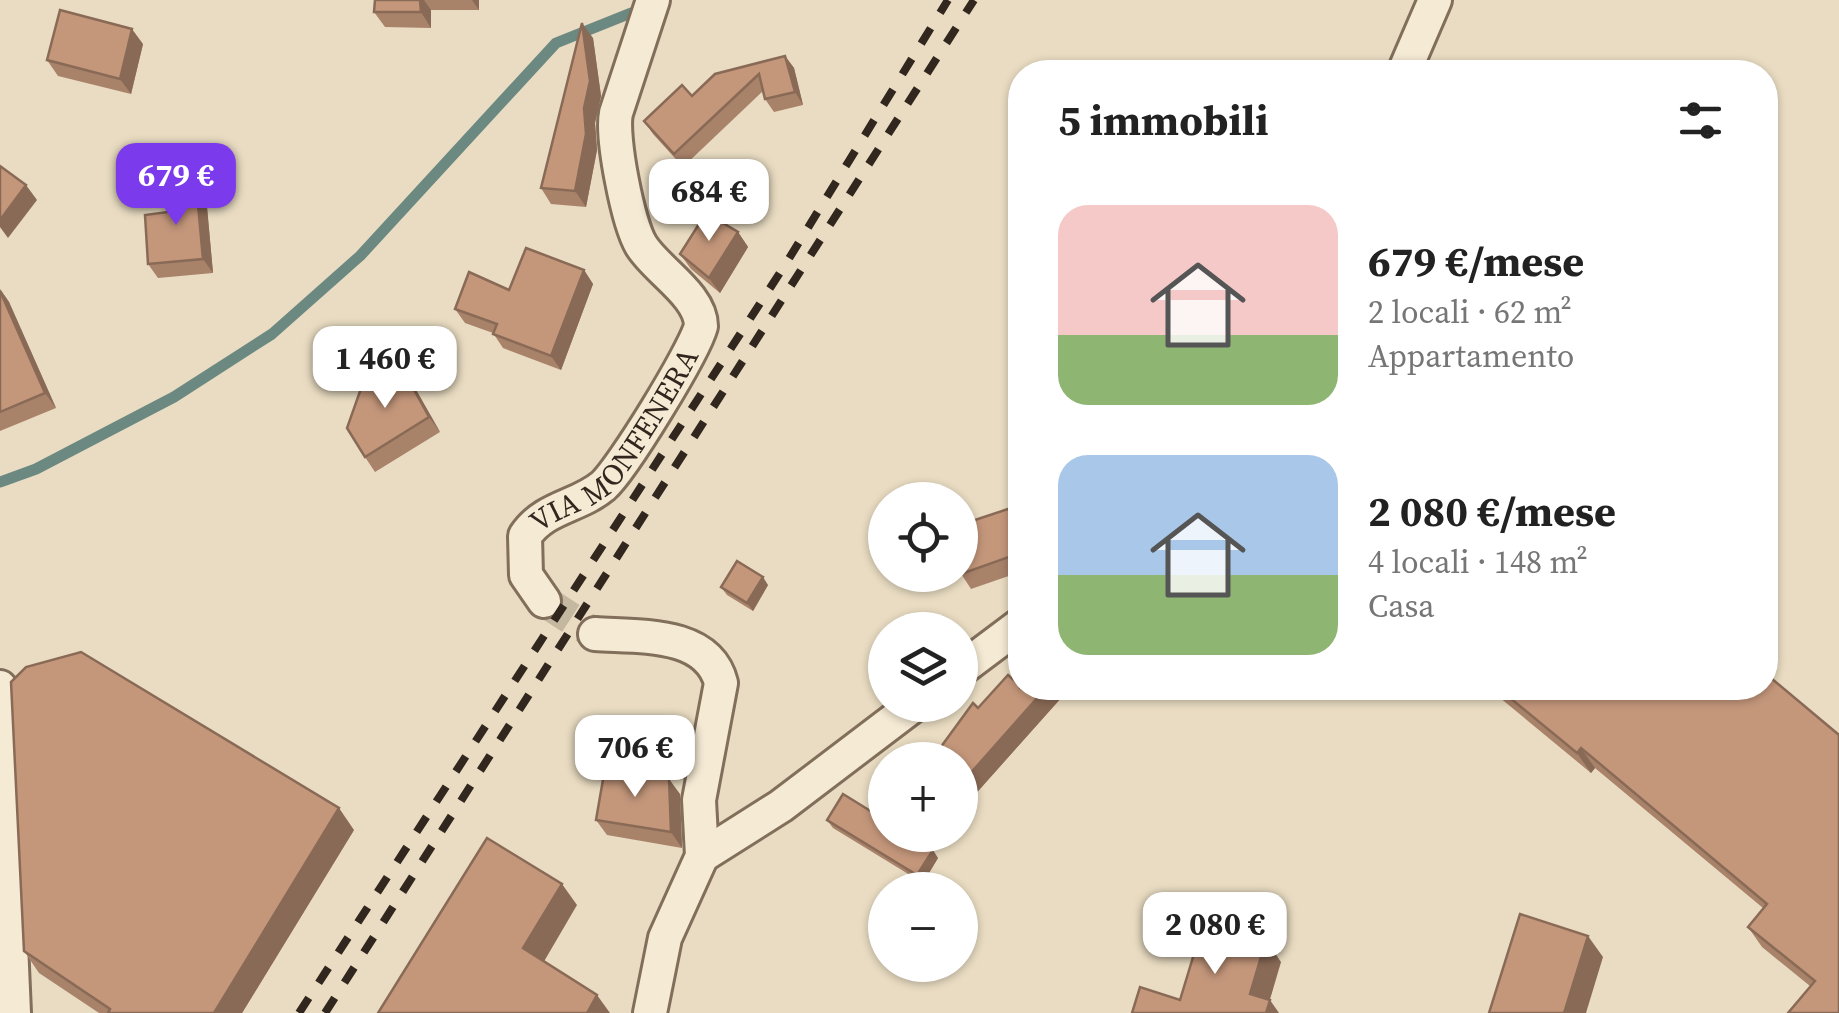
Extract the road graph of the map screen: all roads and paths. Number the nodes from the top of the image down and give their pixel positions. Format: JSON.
{"nodes":[{"id":1,"x":654,"y":0,"type":"edge"},
{"id":2,"x":1434,"y":0,"type":"edge"},
{"id":3,"x":1409,"y":60,"type":"edge"},
{"id":4,"x":544,"y":601,"type":"tunnel mouth"},
{"id":5,"x":1008,"y":633,"type":"edge"},
{"id":6,"x":596,"y":634,"type":"tunnel mouth"},
{"id":7,"x":978,"y":656,"type":"edge"},
{"id":8,"x":0,"y":688,"type":"edge"},
{"id":9,"x":892,"y":722,"type":"edge"},
{"id":10,"x":702,"y":856,"type":"junction"},
{"id":11,"x":14,"y":1013,"type":"edge"},
{"id":12,"x":650,"y":1013,"type":"edge"}],
"edges":[{"from":1,"to":4,"type":"street","name":"VIA MONFENERA"},
{"from":2,"to":3,"type":"street"},
{"from":5,"to":7,"type":"street"},
{"from":6,"to":10,"type":"street"},
{"from":8,"to":11,"type":"street"},
{"from":9,"to":10,"type":"street"},
{"from":10,"to":12,"type":"street"}]}
